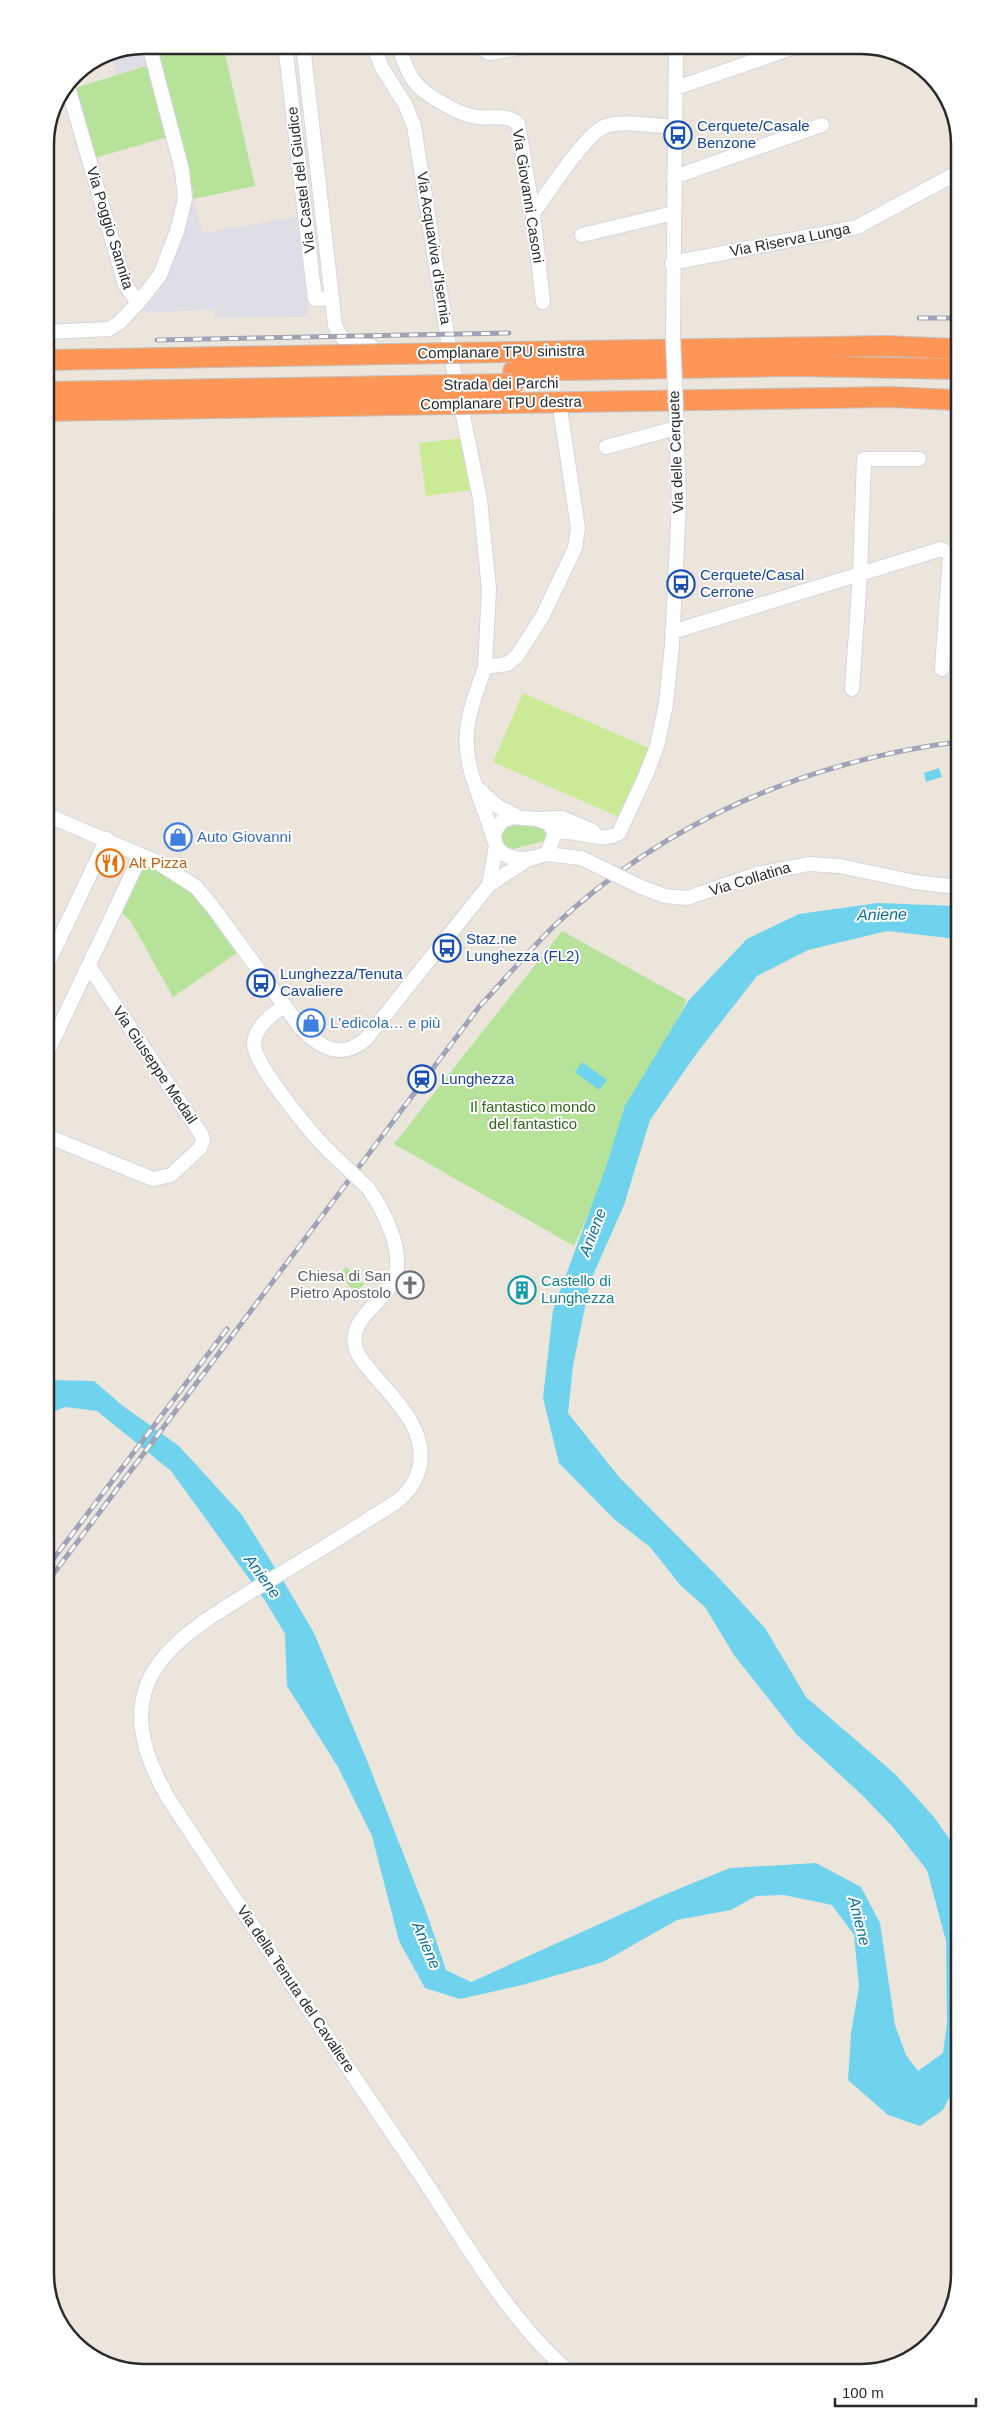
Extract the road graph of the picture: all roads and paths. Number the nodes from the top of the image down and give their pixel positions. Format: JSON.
{"nodes":[{"id":1,"x":151,"y":54,"type":"edge"},
{"id":2,"x":286,"y":54,"type":"edge"},
{"id":3,"x":304,"y":54,"type":"edge"},
{"id":4,"x":377,"y":54,"type":"edge"},
{"id":5,"x":402,"y":54,"type":"edge"},
{"id":6,"x":676,"y":54,"type":"edge"},
{"id":7,"x":775,"y":54,"type":"edge"},
{"id":8,"x":676,"y":88,"type":"junction"},
{"id":9,"x":70,"y":93,"type":"edge"},
{"id":10,"x":822,"y":126,"type":"dead end"},
{"id":11,"x":675,"y":127,"type":"junction"},
{"id":12,"x":951,"y":176,"type":"edge"},
{"id":13,"x":674,"y":177,"type":"junction"},
{"id":14,"x":674,"y":213,"type":"junction"},
{"id":15,"x":533,"y":214,"type":"junction"},
{"id":16,"x":582,"y":235,"type":"dead end"},
{"id":17,"x":672,"y":263,"type":"junction"},
{"id":18,"x":332,"y":298,"type":"junction"},
{"id":19,"x":543,"y":302,"type":"dead end"},
{"id":20,"x":138,"y":303,"type":"junction"},
{"id":21,"x":54,"y":332,"type":"edge"},
{"id":22,"x":450,"y":347,"type":"junction"},
{"id":23,"x":951,"y":348,"type":"edge"},
{"id":24,"x":54,"y":361,"type":"edge"},
{"id":25,"x":951,"y":370,"type":"edge"},
{"id":26,"x":514,"y":377,"type":"junction"},
{"id":27,"x":54,"y":379,"type":"edge"},
{"id":28,"x":889,"y":380,"type":"junction"},
{"id":29,"x":951,"y":381,"type":"edge"},
{"id":30,"x":220,"y":382,"type":"junction"},
{"id":31,"x":54,"y":392,"type":"edge"},
{"id":32,"x":951,"y":399,"type":"edge"},
{"id":33,"x":54,"y":410,"type":"edge"},
{"id":34,"x":561,"y":415,"type":"dead end"},
{"id":35,"x":676,"y":428,"type":"junction"},
{"id":36,"x":606,"y":447,"type":"dead end"},
{"id":37,"x":919,"y":459,"type":"dead end"},
{"id":38,"x":860,"y":575,"type":"junction"},
{"id":39,"x":672,"y":632,"type":"junction"},
{"id":40,"x":485,"y":667,"type":"junction"},
{"id":41,"x":942,"y":668,"type":"dead end"},
{"id":42,"x":852,"y":689,"type":"dead end"},
{"id":43,"x":476,"y":786,"type":"junction"},
{"id":44,"x":54,"y":817,"type":"edge"},
{"id":45,"x":518,"y":817,"type":"junction"},
{"id":46,"x":538,"y":819,"type":"junction"},
{"id":47,"x":555,"y":836,"type":"junction"},
{"id":48,"x":604,"y":837,"type":"junction"},
{"id":49,"x":107,"y":839,"type":"junction"},
{"id":50,"x":495,"y":843,"type":"junction"},
{"id":51,"x":546,"y":854,"type":"junction"},
{"id":52,"x":142,"y":855,"type":"junction"},
{"id":53,"x":530,"y":858,"type":"junction"},
{"id":54,"x":581,"y":858,"type":"junction"},
{"id":55,"x":490,"y":885,"type":"junction"},
{"id":56,"x":951,"y":886,"type":"edge"},
{"id":57,"x":54,"y":951,"type":"edge"},
{"id":58,"x":89,"y":966,"type":"junction"},
{"id":59,"x":284,"y":1006,"type":"junction"},
{"id":60,"x":54,"y":1038,"type":"edge"},
{"id":61,"x":54,"y":1138,"type":"edge"},
{"id":62,"x":561,"y":2364,"type":"edge"}],
"edges":[{"from":1,"to":20,"type":"street","name":"Via Poggio Sannita"},
{"from":2,"to":18,"type":"street","name":"Via Castel del Giudice"},
{"from":3,"to":18,"type":"street","name":"Via Castel del Giudice"},
{"from":4,"to":22,"type":"street","name":"Via Acquaviva d'Isernia"},
{"from":5,"to":15,"type":"street","name":"Via Giovanni Casoni"},
{"from":6,"to":8,"type":"street","name":"Via delle Cerquete"},
{"from":7,"to":8,"type":"street"},
{"from":8,"to":11,"type":"street","name":"Via delle Cerquete"},
{"from":9,"to":20,"type":"street","name":"Via Poggio Sannita"},
{"from":10,"to":13,"type":"street"},
{"from":11,"to":13,"type":"street","name":"Via delle Cerquete"},
{"from":11,"to":15,"type":"street"},
{"from":12,"to":17,"type":"street","name":"Via Riserva Lunga"},
{"from":13,"to":14,"type":"street","name":"Via delle Cerquete"},
{"from":14,"to":16,"type":"street"},
{"from":14,"to":17,"type":"street","name":"Via delle Cerquete"},
{"from":15,"to":19,"type":"street","name":"Via Giovanni Casoni"},
{"from":17,"to":35,"type":"street","name":"Via delle Cerquete","bridge":true},
{"from":18,"to":22,"type":"street","name":"Via Castel del Giudice"},
{"from":20,"to":21,"type":"street"},
{"from":22,"to":40,"type":"street","name":"Via Acquaviva d'Isernia"},
{"from":23,"to":26,"type":"highway","name":"Complanare TPU sinistra"},
{"from":24,"to":30,"type":"highway","name":"Complanare TPU sinistra"},
{"from":25,"to":28,"type":"highway","name":"Strada dei Parchi"},
{"from":26,"to":28,"type":"highway","name":"Strada dei Parchi"},
{"from":26,"to":30,"type":"highway","name":"Strada dei Parchi","bridge":true},
{"from":26,"to":30,"type":"highway","name":"Complanare TPU sinistra","bridge":true},
{"from":27,"to":30,"type":"highway","name":"Strada dei Parchi"},
{"from":28,"to":29,"type":"highway","name":"Strada dei Parchi"},
{"from":28,"to":32,"type":"highway"},
{"from":30,"to":31,"type":"highway","name":"Strada dei Parchi"},
{"from":30,"to":33,"type":"highway"},
{"from":34,"to":40,"type":"street"},
{"from":35,"to":36,"type":"street"},
{"from":35,"to":39,"type":"street","name":"Via delle Cerquete"},
{"from":37,"to":38,"type":"street"},
{"from":38,"to":39,"type":"street"},
{"from":38,"to":41,"type":"street"},
{"from":38,"to":42,"type":"street"},
{"from":39,"to":48,"type":"street","name":"Via delle Cerquete"},
{"from":40,"to":43,"type":"street"},
{"from":43,"to":45,"type":"street"},
{"from":43,"to":50,"type":"street"},
{"from":44,"to":49,"type":"street"},
{"from":45,"to":46,"type":"street"},
{"from":45,"to":50,"type":"street"},
{"from":46,"to":47,"type":"street"},
{"from":46,"to":48,"type":"street"},
{"from":47,"to":48,"type":"street"},
{"from":47,"to":51,"type":"street"},
{"from":47,"to":54,"type":"street","name":"Via Collatina"},
{"from":49,"to":52,"type":"street"},
{"from":49,"to":57,"type":"street"},
{"from":50,"to":53,"type":"street"},
{"from":50,"to":55,"type":"street"},
{"from":51,"to":53,"type":"street"},
{"from":51,"to":54,"type":"street","name":"Via Collatina"},
{"from":52,"to":58,"type":"street"},
{"from":52,"to":59,"type":"street"},
{"from":53,"to":55,"type":"street"},
{"from":54,"to":56,"type":"street","name":"Via Collatina","bridge":true},
{"from":55,"to":59,"type":"street"},
{"from":58,"to":60,"type":"street"},
{"from":58,"to":61,"type":"street","name":"Via Giuseppe Medail"},
{"from":59,"to":62,"type":"street","name":"Via della Tenuta del Cavaliere","bridge":true}]}
